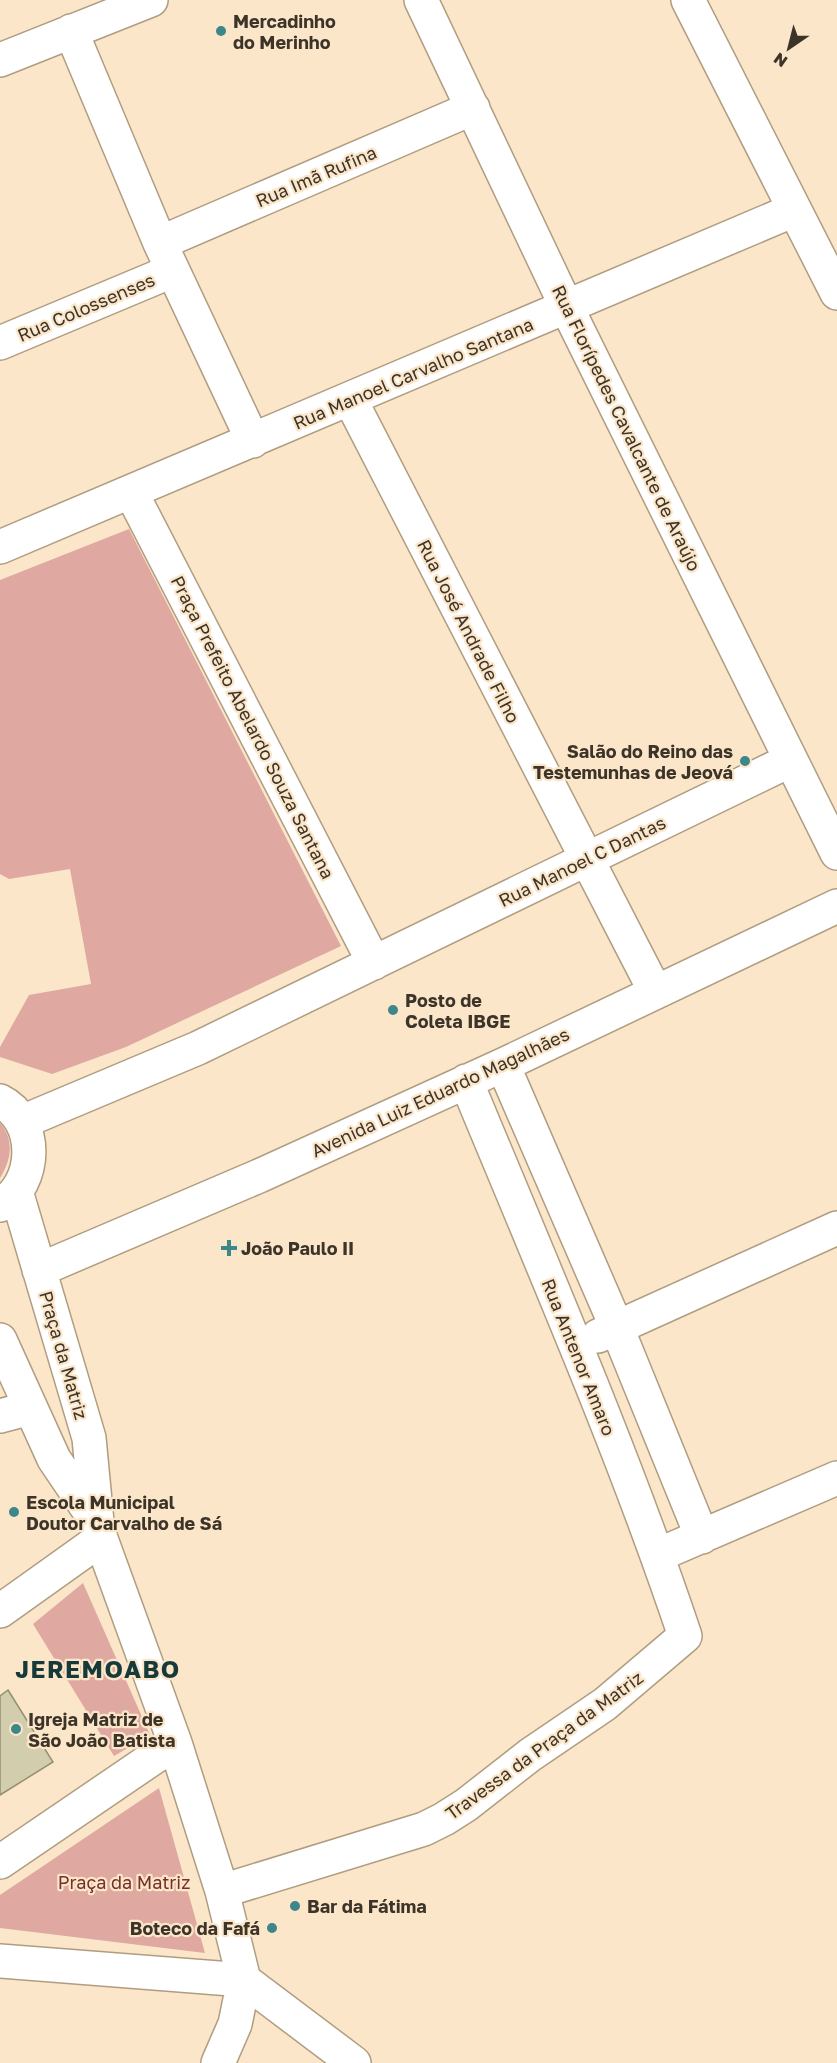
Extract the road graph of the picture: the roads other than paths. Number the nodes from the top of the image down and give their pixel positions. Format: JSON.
{"nodes":[{"id":1,"x":151,"y":0,"type":"edge"},
{"id":2,"x":421,"y":0,"type":"edge"},
{"id":3,"x":688,"y":0,"type":"edge"},
{"id":4,"x":71,"y":31,"type":"junction"},
{"id":5,"x":0,"y":60,"type":"edge"},
{"id":6,"x":473,"y":108,"type":"junction"},
{"id":7,"x":795,"y":210,"type":"junction"},
{"id":8,"x":166,"y":257,"type":"junction"},
{"id":9,"x":837,"y":293,"type":"edge"},
{"id":10,"x":567,"y":308,"type":"junction"},
{"id":11,"x":0,"y":344,"type":"edge"},
{"id":12,"x":350,"y":399,"type":"junction"},
{"id":13,"x":253,"y":441,"type":"junction"},
{"id":14,"x":131,"y":492,"type":"junction"},
{"id":15,"x":0,"y":547,"type":"edge"},
{"id":16,"x":791,"y":760,"type":"junction"},
{"id":17,"x":837,"y":853,"type":"edge"},
{"id":18,"x":586,"y":859,"type":"junction"},
{"id":19,"x":837,"y":906,"type":"edge"},
{"id":20,"x":374,"y":963,"type":"junction"},
{"id":21,"x":655,"y":991,"type":"junction"},
{"id":22,"x":503,"y":1065,"type":"junction"},
{"id":23,"x":466,"y":1081,"type":"junction"},
{"id":24,"x":11,"y":1111,"type":"edge"},
{"id":25,"x":8,"y":1198,"type":"edge"},
{"id":26,"x":837,"y":1228,"type":"edge"},
{"id":27,"x":39,"y":1270,"type":"junction"},
{"id":28,"x":617,"y":1328,"type":"junction"},
{"id":29,"x":0,"y":1340,"type":"edge"},
{"id":30,"x":576,"y":1346,"type":"junction"},
{"id":31,"x":15,"y":1412,"type":"edge"},
{"id":32,"x":837,"y":1478,"type":"edge"},
{"id":33,"x":99,"y":1531,"type":"junction"},
{"id":34,"x":702,"y":1538,"type":"junction"},
{"id":35,"x":658,"y":1555,"type":"junction"},
{"id":36,"x":0,"y":1611,"type":"edge"},
{"id":37,"x":685,"y":1636,"type":"joint"},
{"id":38,"x":175,"y":1743,"type":"junction"},
{"id":39,"x":0,"y":1862,"type":"edge"},
{"id":40,"x":222,"y":1891,"type":"junction"},
{"id":41,"x":0,"y":1961,"type":"edge"},
{"id":42,"x":244,"y":1980,"type":"junction"},
{"id":43,"x":218,"y":2063,"type":"edge"},
{"id":44,"x":354,"y":2063,"type":"edge"}],
"edges":[{"from":1,"to":4,"type":"street"},
{"from":2,"to":6,"type":"street","name":"Rua Florípedes Cavalcante de Araújo"},
{"from":3,"to":7,"type":"street"},
{"from":4,"to":5,"type":"street"},
{"from":4,"to":8,"type":"street"},
{"from":6,"to":8,"type":"street","name":"Rua Imã Rufina"},
{"from":6,"to":10,"type":"street","name":"Rua Florípedes Cavalcante de Araújo"},
{"from":7,"to":9,"type":"street"},
{"from":7,"to":10,"type":"street","name":"Rua Manoel Carvalho Santana"},
{"from":8,"to":11,"type":"street","name":"Rua Colossenses"},
{"from":8,"to":13,"type":"street"},
{"from":10,"to":12,"type":"street","name":"Rua Manoel Carvalho Santana"},
{"from":10,"to":16,"type":"street","name":"Rua Florípedes Cavalcante de Araújo"},
{"from":12,"to":13,"type":"street","name":"Rua Manoel Carvalho Santana"},
{"from":12,"to":18,"type":"street","name":"Rua José Andrade Filho"},
{"from":13,"to":14,"type":"street","name":"Rua Manoel Carvalho Santana"},
{"from":14,"to":15,"type":"street","name":"Rua Manoel Carvalho Santana"},
{"from":14,"to":20,"type":"street","name":"Praça Prefeito Abelardo Souza Santana"},
{"from":16,"to":17,"type":"street","name":"Rua Florípedes Cavalcante de Araújo"},
{"from":16,"to":18,"type":"street","name":"Rua Manoel C Dantas"},
{"from":18,"to":20,"type":"street","name":"Rua Manoel C Dantas"},
{"from":18,"to":21,"type":"street","name":"Rua José Andrade Filho"},
{"from":19,"to":21,"type":"street","name":"Avenida Luiz Eduardo Magalhães"},
{"from":20,"to":24,"type":"street","name":"Rua Manoel C Dantas"},
{"from":21,"to":22,"type":"street","name":"Avenida Luiz Eduardo Magalhães"},
{"from":22,"to":23,"type":"street","name":"Avenida Luiz Eduardo Magalhães"},
{"from":22,"to":28,"type":"street"},
{"from":23,"to":27,"type":"street","name":"Avenida Luiz Eduardo Magalhães"},
{"from":23,"to":30,"type":"street","name":"Rua Antenor Amaro"},
{"from":24,"to":25,"type":"street"},
{"from":25,"to":27,"type":"street","name":"Praça da Matriz"},
{"from":26,"to":28,"type":"street"},
{"from":27,"to":33,"type":"street","name":"Praça da Matriz"},
{"from":28,"to":30,"type":"street"},
{"from":28,"to":34,"type":"street"},
{"from":29,"to":31,"type":"street","name":"Praça da Matriz"},
{"from":30,"to":35,"type":"street","name":"Rua Antenor Amaro"},
{"from":31,"to":33,"type":"street","name":"Praça da Matriz"},
{"from":32,"to":34,"type":"street"},
{"from":33,"to":36,"type":"street"},
{"from":33,"to":38,"type":"street","name":"Praça da Matriz"},
{"from":34,"to":35,"type":"street"},
{"from":35,"to":37,"type":"street","name":"Rua Antenor Amaro"},
{"from":37,"to":40,"type":"street","name":"Travessa da Praça da Matriz"},
{"from":38,"to":39,"type":"street"},
{"from":38,"to":40,"type":"street","name":"Praça da Matriz"},
{"from":40,"to":42,"type":"street","name":"Praça da Matriz"},
{"from":41,"to":42,"type":"street"},
{"from":42,"to":43,"type":"street"},
{"from":42,"to":44,"type":"street"}]}
